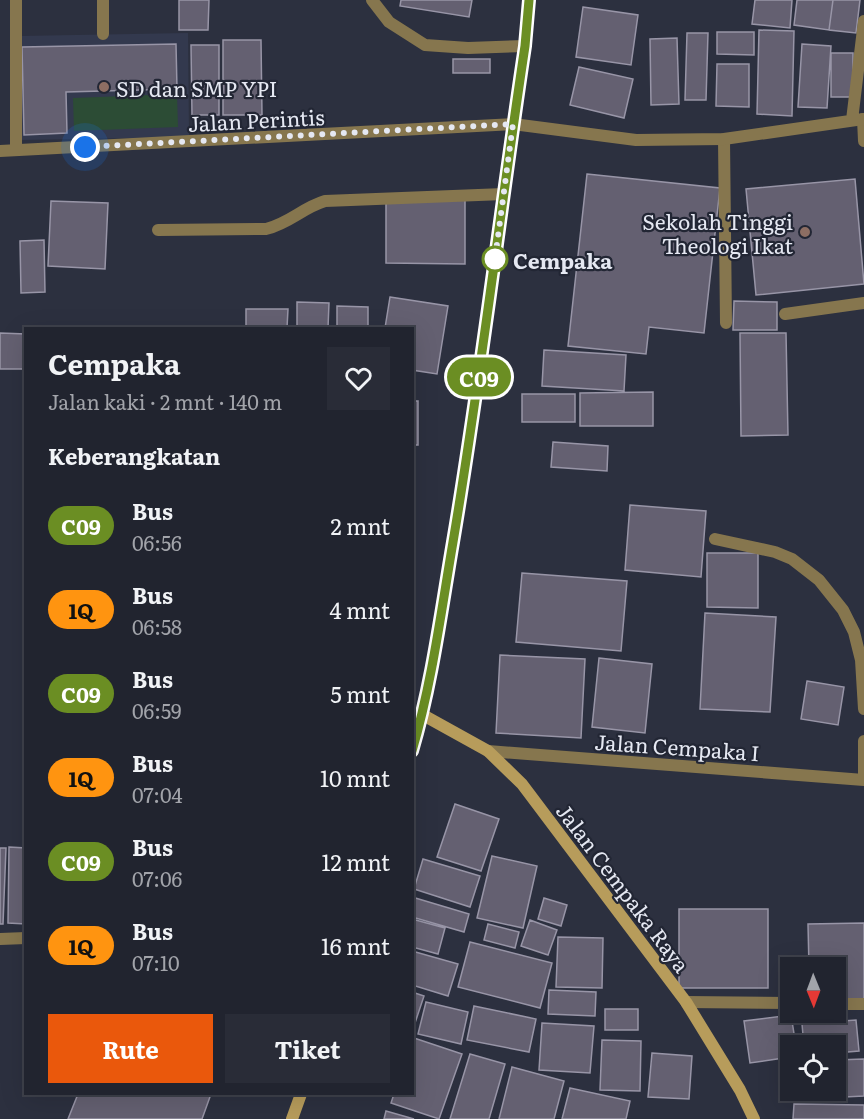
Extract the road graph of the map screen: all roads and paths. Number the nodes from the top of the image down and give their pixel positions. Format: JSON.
{"nodes":[{"id":1,"x":16,"y":0,"type":"edge"},
{"id":2,"x":103,"y":0,"type":"edge"},
{"id":3,"x":372,"y":0,"type":"edge"},
{"id":4,"x":529,"y":0,"type":"edge"},
{"id":5,"x":864,"y":21,"type":"edge"},
{"id":6,"x":103,"y":34,"type":"dead end"},
{"id":7,"x":525,"y":46,"type":"junction"},
{"id":8,"x":859,"y":119,"type":"edge"},
{"id":9,"x":513,"y":124,"type":"junction"},
{"id":10,"x":724,"y":139,"type":"junction"},
{"id":11,"x":864,"y":141,"type":"edge"},
{"id":12,"x":16,"y":150,"type":"junction"},
{"id":13,"x":0,"y":151,"type":"edge"},
{"id":14,"x":504,"y":194,"type":"junction"},
{"id":15,"x":158,"y":230,"type":"dead end"},
{"id":16,"x":864,"y":303,"type":"edge"},
{"id":17,"x":785,"y":314,"type":"dead end"},
{"id":18,"x":726,"y":323,"type":"dead end"},
{"id":19,"x":715,"y":539,"type":"dead end"},
{"id":20,"x":864,"y":709,"type":"edge"},
{"id":21,"x":423,"y":715,"type":"junction"},
{"id":22,"x":864,"y":741,"type":"edge"},
{"id":23,"x":414,"y":745,"type":"edge"},
{"id":24,"x":488,"y":751,"type":"junction"},
{"id":25,"x":864,"y":780,"type":"edge"},
{"id":26,"x":24,"y":938,"type":"edge"},
{"id":27,"x":0,"y":939,"type":"edge"},
{"id":28,"x":686,"y":1002,"type":"junction"},
{"id":29,"x":780,"y":1004,"type":"edge"},
{"id":30,"x":846,"y":1004,"type":"edge"},
{"id":31,"x":864,"y":1004,"type":"edge"},
{"id":32,"x":301,"y":1095,"type":"edge"},
{"id":33,"x":292,"y":1119,"type":"edge"},
{"id":34,"x":754,"y":1119,"type":"edge"}],
"edges":[{"from":1,"to":12,"type":"street"},
{"from":2,"to":6,"type":"street"},
{"from":3,"to":7,"type":"street"},
{"from":4,"to":7,"type":"main road"},
{"from":5,"to":8,"type":"street"},
{"from":7,"to":9,"type":"main road"},
{"from":8,"to":10,"type":"street","name":"Jalan Perintis"},
{"from":8,"to":11,"type":"street"},
{"from":9,"to":10,"type":"street","name":"Jalan Perintis"},
{"from":9,"to":12,"type":"street","name":"Jalan Perintis"},
{"from":9,"to":14,"type":"main road"},
{"from":10,"to":18,"type":"street"},
{"from":12,"to":13,"type":"street","name":"Jalan Perintis"},
{"from":14,"to":15,"type":"street"},
{"from":14,"to":21,"type":"main road"},
{"from":16,"to":17,"type":"street"},
{"from":19,"to":20,"type":"street"},
{"from":21,"to":23,"type":"main road"},
{"from":21,"to":24,"type":"main road","name":"Jalan Cempaka Raya"},
{"from":22,"to":25,"type":"street"},
{"from":24,"to":25,"type":"street","name":"Jalan Cempaka I"},
{"from":24,"to":28,"type":"main road","name":"Jalan Cempaka Raya"},
{"from":26,"to":27,"type":"street"},
{"from":28,"to":29,"type":"street"},
{"from":28,"to":34,"type":"main road","name":"Jalan Cempaka Raya"},
{"from":30,"to":31,"type":"street"},
{"from":32,"to":33,"type":"main road"}]}
